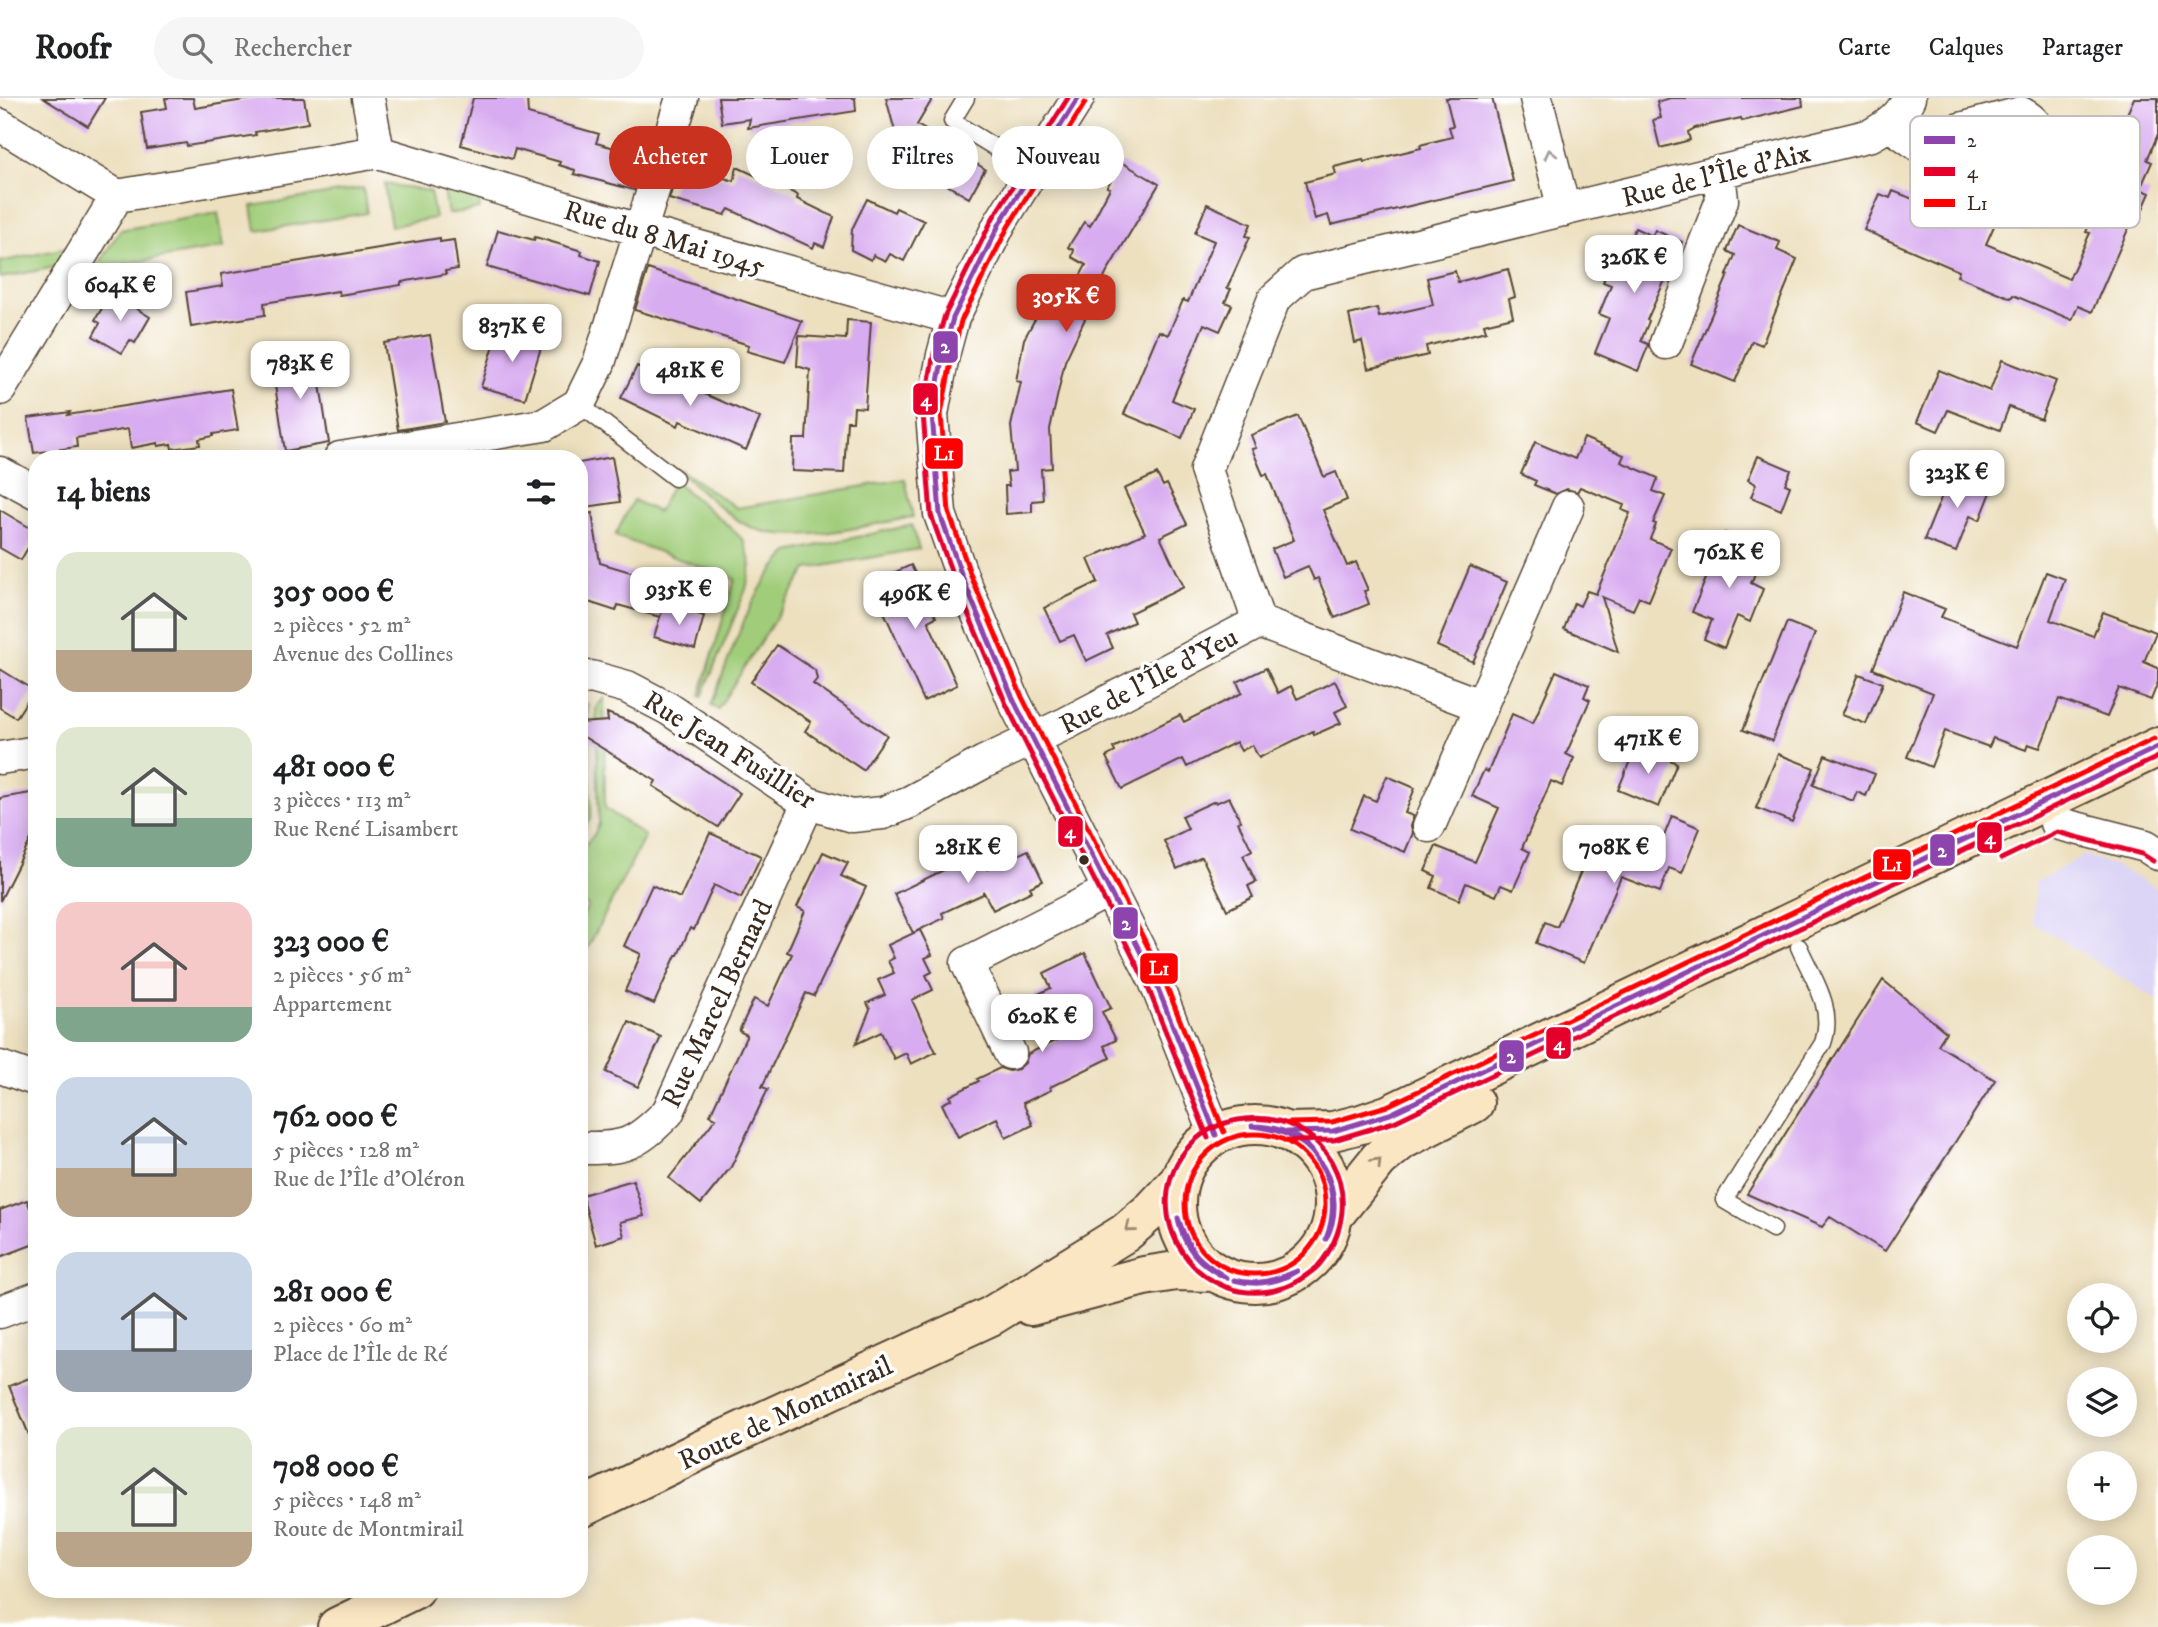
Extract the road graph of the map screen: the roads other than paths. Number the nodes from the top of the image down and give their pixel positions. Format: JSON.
{"nodes":[{"id":1,"x":368,"y":98,"type":"edge"},
{"id":2,"x":682,"y":98,"type":"edge"},
{"id":3,"x":966,"y":98,"type":"edge"},
{"id":4,"x":1536,"y":98,"type":"edge"},
{"id":5,"x":1909,"y":98,"type":"edge"},
{"id":6,"x":1068,"y":102,"type":"edge"},
{"id":7,"x":0,"y":125,"type":"edge"},
{"id":8,"x":1056,"y":126,"type":"edge"},
{"id":9,"x":992,"y":146,"type":"edge"},
{"id":10,"x":378,"y":152,"type":"junction"},
{"id":11,"x":1719,"y":173,"type":"junction"},
{"id":12,"x":1022,"y":189,"type":"edge"},
{"id":13,"x":117,"y":196,"type":"junction"},
{"id":14,"x":1563,"y":210,"type":"junction"},
{"id":15,"x":639,"y":230,"type":"junction"},
{"id":16,"x":1303,"y":273,"type":"joint"},
{"id":17,"x":953,"y":318,"type":"junction"},
{"id":18,"x":1666,"y":343,"type":"dead end"},
{"id":19,"x":0,"y":389,"type":"edge"},
{"id":20,"x":579,"y":404,"type":"junction"},
{"id":21,"x":389,"y":450,"type":"edge"},
{"id":22,"x":0,"y":473,"type":"edge"},
{"id":23,"x":676,"y":478,"type":"dead end"},
{"id":24,"x":28,"y":488,"type":"edge"},
{"id":25,"x":1568,"y":507,"type":"dead end"},
{"id":26,"x":1259,"y":622,"type":"junction"},
{"id":27,"x":588,"y":677,"type":"edge"},
{"id":28,"x":1482,"y":706,"type":"junction"},
{"id":29,"x":1032,"y":740,"type":"junction"},
{"id":30,"x":2158,"y":747,"type":"edge"},
{"id":31,"x":28,"y":753,"type":"edge"},
{"id":32,"x":0,"y":758,"type":"edge"},
{"id":33,"x":2158,"y":775,"type":"edge"},
{"id":34,"x":808,"y":803,"type":"junction"},
{"id":35,"x":2056,"y":823,"type":"junction"},
{"id":36,"x":1429,"y":825,"type":"dead end"},
{"id":37,"x":2158,"y":854,"type":"edge"},
{"id":38,"x":1111,"y":890,"type":"junction"},
{"id":39,"x":1799,"y":947,"type":"junction"},
{"id":40,"x":1010,"y":1053,"type":"dead end"},
{"id":41,"x":0,"y":1067,"type":"edge"},
{"id":42,"x":28,"y":1077,"type":"edge"},
{"id":43,"x":1288,"y":1132,"type":"junction"},
{"id":44,"x":1216,"y":1135,"type":"junction"},
{"id":45,"x":588,"y":1148,"type":"edge"},
{"id":46,"x":1179,"y":1181,"type":"junction"},
{"id":47,"x":1334,"y":1215,"type":"junction"},
{"id":48,"x":1773,"y":1229,"type":"dead end"},
{"id":49,"x":1214,"y":1272,"type":"junction"},
{"id":50,"x":28,"y":1301,"type":"edge"},
{"id":51,"x":0,"y":1312,"type":"edge"},
{"id":52,"x":991,"y":1316,"type":"junction"},
{"id":53,"x":588,"y":1505,"type":"edge"},
{"id":54,"x":397,"y":1598,"type":"edge"},
{"id":55,"x":337,"y":1627,"type":"edge"}],
"edges":[{"from":1,"to":10,"type":"street"},
{"from":2,"to":15,"type":"street"},
{"from":3,"to":9,"type":"lane"},
{"from":14,"to":4,"type":"street","one_way":true},
{"from":5,"to":11,"type":"street","name":"Rue de l'Île d'Aix"},
{"from":6,"to":8,"type":"street"},
{"from":7,"to":13,"type":"street"},
{"from":10,"to":13,"type":"street"},
{"from":10,"to":15,"type":"street","name":"Rue du 8 Mai 1945"},
{"from":11,"to":14,"type":"street","name":"Rue de l'Île d'Aix"},
{"from":11,"to":18,"type":"street"},
{"from":12,"to":17,"type":"street"},
{"from":13,"to":19,"type":"street"},
{"from":14,"to":16,"type":"street","name":"Rue de l'Île d'Aix"},
{"from":15,"to":17,"type":"street","name":"Rue du 8 Mai 1945"},
{"from":15,"to":20,"type":"street"},
{"from":16,"to":26,"type":"street","name":"Rue de l'Île d'Yeu"},
{"from":17,"to":29,"type":"street"},
{"from":20,"to":21,"type":"street"},
{"from":20,"to":23,"type":"lane"},
{"from":22,"to":24,"type":"street"},
{"from":25,"to":28,"type":"street"},
{"from":26,"to":28,"type":"street"},
{"from":26,"to":29,"type":"street","name":"Rue de l'Île d'Yeu"},
{"from":27,"to":34,"type":"street","name":"Rue Jean Fusillier"},
{"from":28,"to":36,"type":"street"},
{"from":29,"to":34,"type":"street","name":"Rue Jean Fusillier"},
{"from":29,"to":38,"type":"street"},
{"from":30,"to":43,"type":"main road"},
{"from":31,"to":32,"type":"street"},
{"from":33,"to":35,"type":"main road"},
{"from":34,"to":45,"type":"street","name":"Rue Marcel Bernard"},
{"from":35,"to":37,"type":"street"},
{"from":35,"to":39,"type":"main road"},
{"from":38,"to":40,"type":"street"},
{"from":38,"to":44,"type":"street"},
{"from":47,"to":39,"type":"main road","one_way":true},
{"from":39,"to":48,"type":"lane"},
{"from":41,"to":42,"type":"street"},
{"from":43,"to":44,"type":"main road"},
{"from":43,"to":47,"type":"main road"},
{"from":44,"to":46,"type":"main road"},
{"from":46,"to":49,"type":"main road"},
{"from":46,"to":52,"type":"main road","name":"Route de Montmirail","one_way":true},
{"from":47,"to":49,"type":"main road"},
{"from":49,"to":52,"type":"main road","name":"Route de Montmirail"},
{"from":50,"to":51,"type":"street"},
{"from":52,"to":53,"type":"main road","name":"Route de Montmirail"},
{"from":54,"to":55,"type":"main road"}]}
